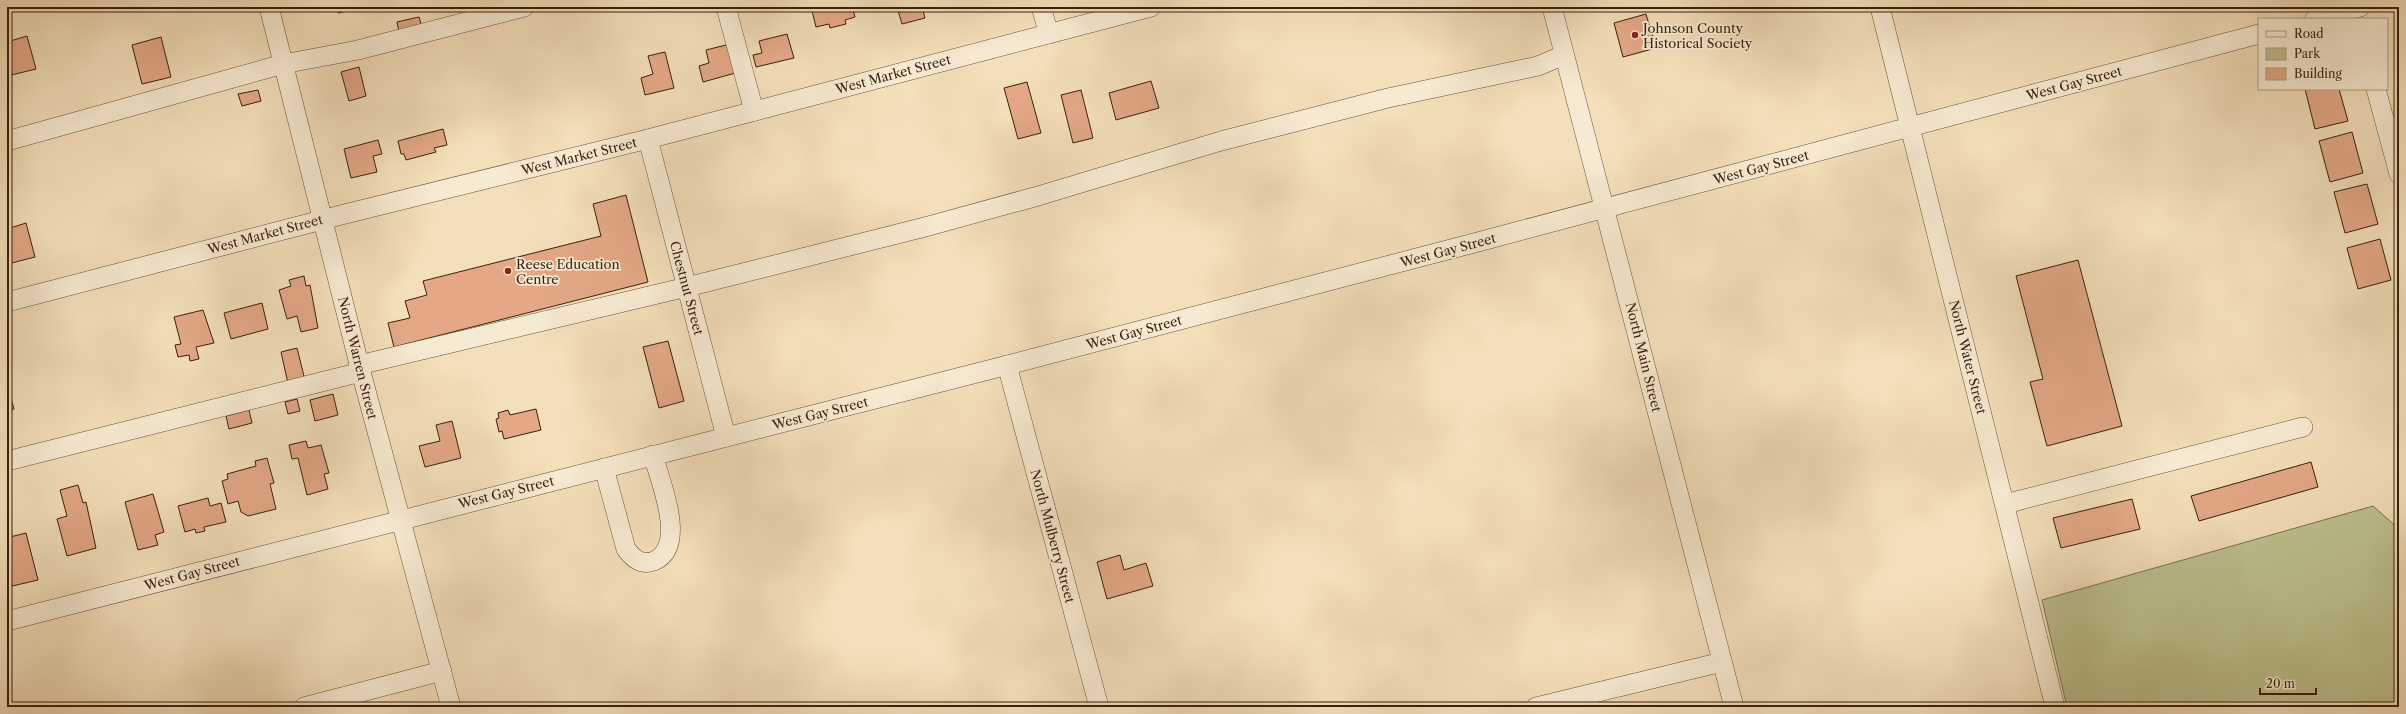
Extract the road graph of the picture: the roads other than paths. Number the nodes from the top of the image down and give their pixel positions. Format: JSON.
{"nodes":[{"id":1,"x":269,"y":7,"type":"edge"},
{"id":2,"x":524,"y":7,"type":"edge"},
{"id":3,"x":726,"y":7,"type":"edge"},
{"id":4,"x":1041,"y":7,"type":"edge"},
{"id":5,"x":1151,"y":7,"type":"edge"},
{"id":6,"x":1552,"y":7,"type":"edge"},
{"id":7,"x":1880,"y":7,"type":"edge"},
{"id":8,"x":2358,"y":11,"type":"edge"},
{"id":9,"x":2320,"y":18,"type":"edge"},
{"id":10,"x":1049,"y":34,"type":"junction"},
{"id":11,"x":2258,"y":34,"type":"edge"},
{"id":12,"x":1564,"y":55,"type":"junction"},
{"id":13,"x":283,"y":64,"type":"junction"},
{"id":14,"x":2376,"y":90,"type":"edge"},
{"id":15,"x":754,"y":111,"type":"junction"},
{"id":16,"x":1911,"y":126,"type":"junction"},
{"id":17,"x":648,"y":139,"type":"junction"},
{"id":18,"x":7,"y":141,"type":"edge"},
{"id":19,"x":2399,"y":174,"type":"edge"},
{"id":20,"x":1606,"y":209,"type":"junction"},
{"id":21,"x":322,"y":220,"type":"junction"},
{"id":22,"x":687,"y":287,"type":"junction"},
{"id":23,"x":7,"y":302,"type":"edge"},
{"id":24,"x":1007,"y":365,"type":"junction"},
{"id":25,"x":360,"y":368,"type":"junction"},
{"id":26,"x":2303,"y":427,"type":"dead end"},
{"id":27,"x":726,"y":437,"type":"junction"},
{"id":28,"x":652,"y":455,"type":"junction"},
{"id":29,"x":7,"y":461,"type":"edge"},
{"id":30,"x":604,"y":468,"type":"junction"},
{"id":31,"x":2005,"y":504,"type":"junction"},
{"id":32,"x":400,"y":518,"type":"junction"},
{"id":33,"x":7,"y":621,"type":"edge"},
{"id":34,"x":1722,"y":662,"type":"junction"},
{"id":35,"x":442,"y":671,"type":"junction"},
{"id":36,"x":304,"y":707,"type":"edge"},
{"id":37,"x":451,"y":707,"type":"edge"},
{"id":38,"x":1099,"y":707,"type":"edge"},
{"id":39,"x":1536,"y":707,"type":"edge"},
{"id":40,"x":1734,"y":707,"type":"edge"},
{"id":41,"x":2055,"y":707,"type":"edge"}],
"edges":[{"from":1,"to":13,"type":"street","name":"North Warren Street"},
{"from":2,"to":13,"type":"street"},
{"from":3,"to":15,"type":"street"},
{"from":4,"to":10,"type":"street"},
{"from":5,"to":10,"type":"street","name":"West Market Street"},
{"from":6,"to":12,"type":"street","name":"North Main Street"},
{"from":7,"to":16,"type":"street","name":"North Water Street"},
{"from":8,"to":9,"type":"street"},
{"from":10,"to":15,"type":"street","name":"West Market Street"},
{"from":11,"to":16,"type":"street","name":"West Gay Street"},
{"from":12,"to":20,"type":"street","name":"North Main Street"},
{"from":12,"to":22,"type":"street"},
{"from":13,"to":18,"type":"street"},
{"from":13,"to":21,"type":"street","name":"North Warren Street"},
{"from":14,"to":19,"type":"street"},
{"from":15,"to":17,"type":"street","name":"West Market Street"},
{"from":16,"to":20,"type":"street","name":"West Gay Street"},
{"from":16,"to":31,"type":"street","name":"North Water Street"},
{"from":17,"to":21,"type":"street","name":"West Market Street"},
{"from":17,"to":22,"type":"street","name":"Chestnut Street"},
{"from":20,"to":24,"type":"street","name":"West Gay Street"},
{"from":20,"to":34,"type":"street","name":"North Main Street"},
{"from":21,"to":23,"type":"street","name":"West Market Street"},
{"from":21,"to":25,"type":"street","name":"North Warren Street"},
{"from":22,"to":25,"type":"street"},
{"from":22,"to":27,"type":"street","name":"Chestnut Street"},
{"from":24,"to":27,"type":"street","name":"West Gay Street"},
{"from":24,"to":38,"type":"street","name":"North Mulberry Street"},
{"from":25,"to":29,"type":"street"},
{"from":25,"to":32,"type":"street","name":"North Warren Street"},
{"from":26,"to":31,"type":"street"},
{"from":27,"to":28,"type":"street","name":"West Gay Street"},
{"from":28,"to":30,"type":"street","name":"West Gay Street"},
{"from":28,"to":30,"type":"street"},
{"from":30,"to":32,"type":"street","name":"West Gay Street"},
{"from":31,"to":41,"type":"street","name":"North Water Street"},
{"from":32,"to":33,"type":"street","name":"West Gay Street"},
{"from":32,"to":35,"type":"street","name":"North Warren Street"},
{"from":34,"to":39,"type":"street"},
{"from":34,"to":40,"type":"street","name":"North Main Street"},
{"from":35,"to":36,"type":"street"},
{"from":35,"to":37,"type":"street","name":"North Warren Street"}]}
